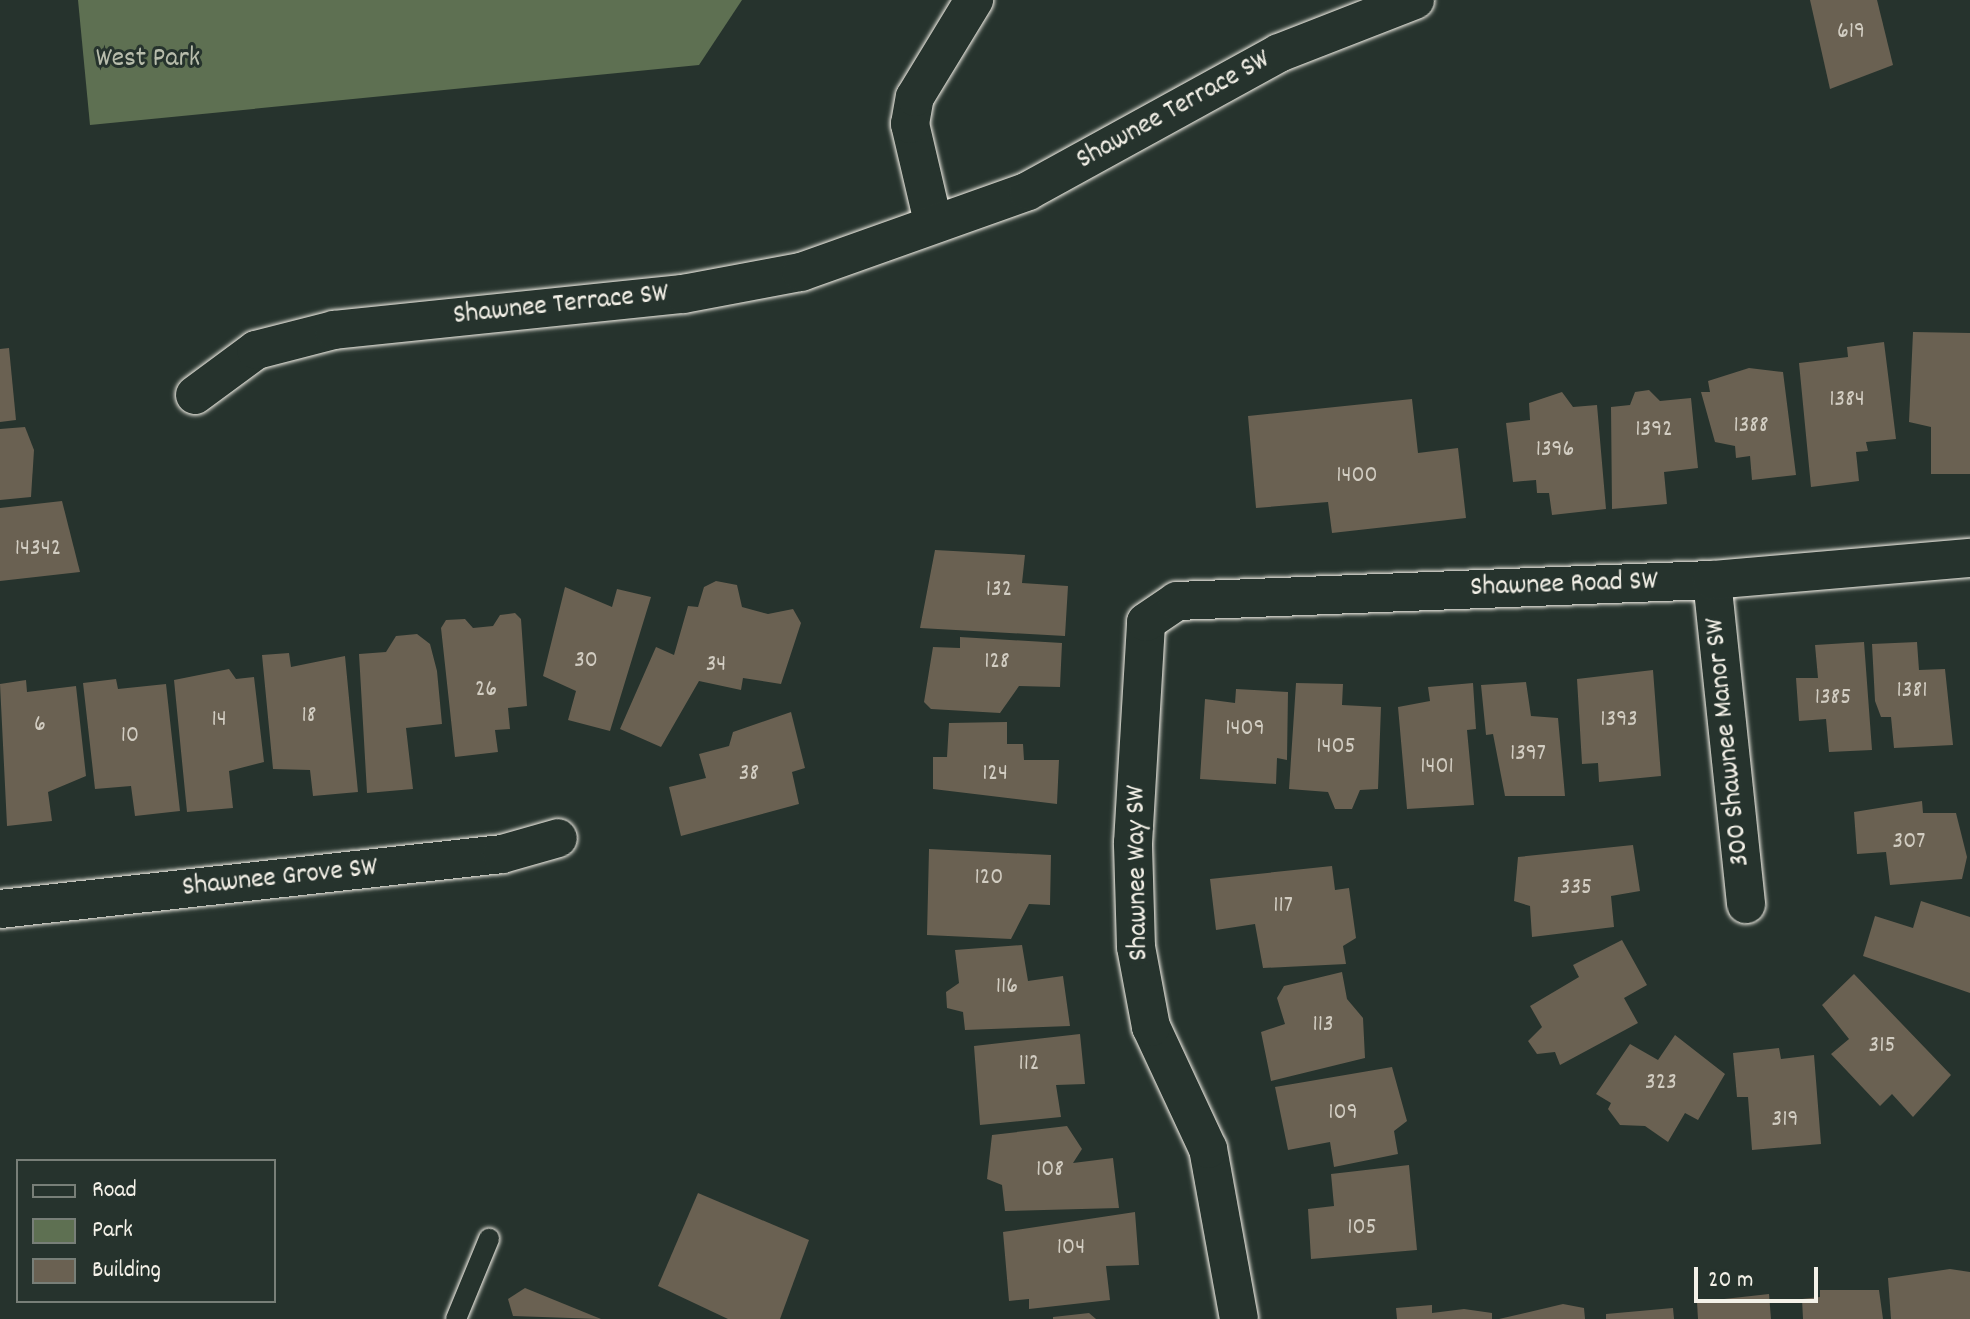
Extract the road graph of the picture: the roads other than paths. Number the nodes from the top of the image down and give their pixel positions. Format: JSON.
{"nodes":[{"id":1,"x":974,"y":0,"type":"edge"},
{"id":2,"x":1415,"y":0,"type":"edge"},
{"id":3,"x":933,"y":222,"type":"junction"},
{"id":4,"x":195,"y":395,"type":"dead end"},
{"id":5,"x":1970,"y":558,"type":"edge"},
{"id":6,"x":1712,"y":580,"type":"junction"},
{"id":7,"x":1161,"y":611,"type":"joint"},
{"id":8,"x":558,"y":838,"type":"dead end"},
{"id":9,"x":1746,"y":904,"type":"dead end"},
{"id":10,"x":0,"y":909,"type":"edge"},
{"id":11,"x":489,"y":1239,"type":"dead end"},
{"id":12,"x":456,"y":1319,"type":"edge"},
{"id":13,"x":1239,"y":1319,"type":"edge"}],
"edges":[{"from":1,"to":3,"type":"street"},
{"from":2,"to":3,"type":"street","name":"Shawnee Terrace SW"},
{"from":3,"to":4,"type":"street","name":"Shawnee Terrace SW"},
{"from":5,"to":6,"type":"street","name":"Shawnee Road SW"},
{"from":6,"to":7,"type":"street","name":"Shawnee Road SW"},
{"from":6,"to":9,"type":"street","name":"300 Shawnee Manor SW"},
{"from":7,"to":13,"type":"street","name":"Shawnee Way SW"},
{"from":8,"to":10,"type":"street","name":"Shawnee Grove SW"},
{"from":11,"to":12,"type":"lane"}]}
